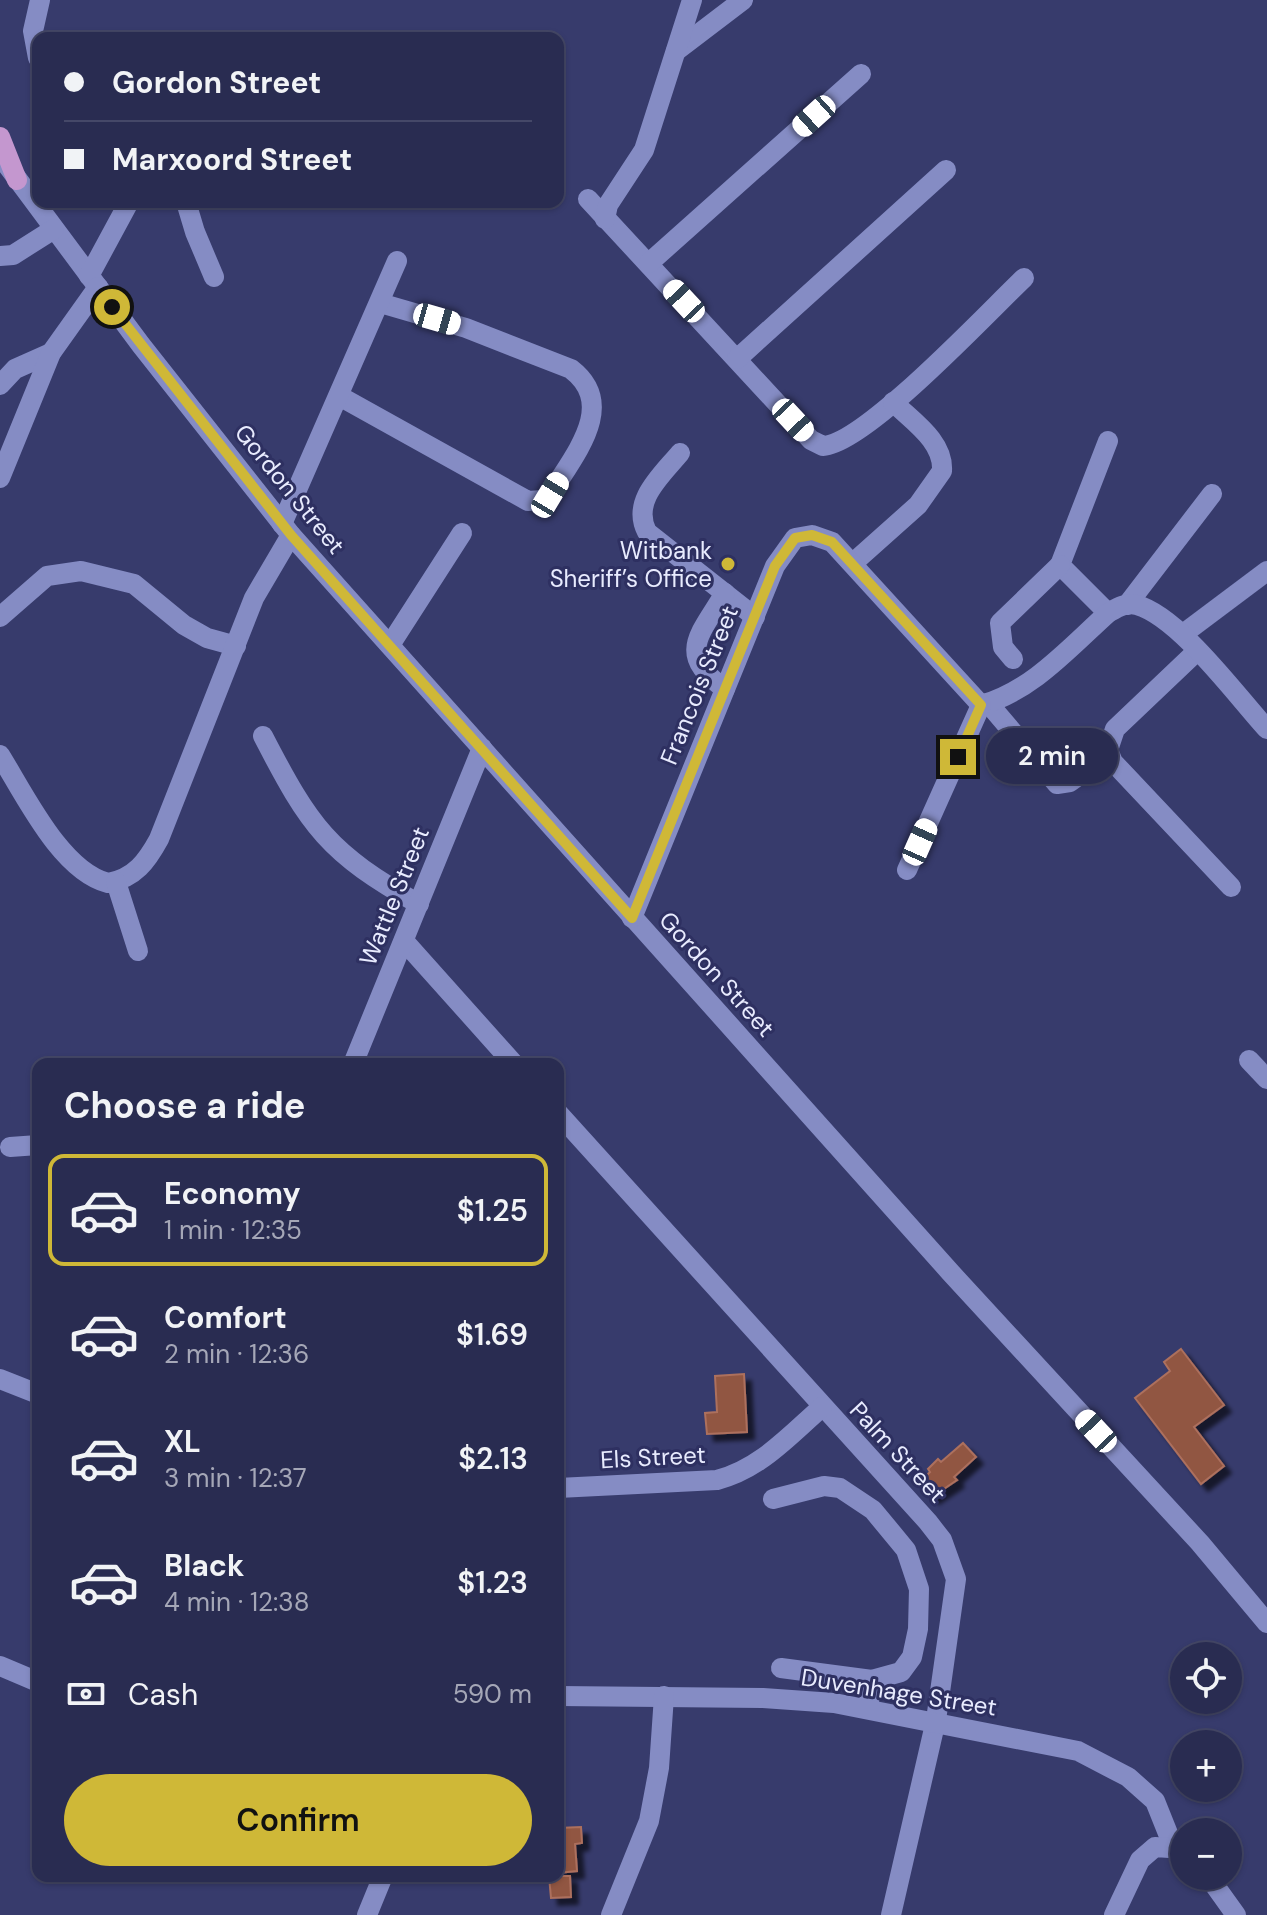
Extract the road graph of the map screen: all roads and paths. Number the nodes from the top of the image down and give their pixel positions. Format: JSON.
{"nodes":[{"id":1,"x":40,"y":0,"type":"edge"},
{"id":2,"x":692,"y":0,"type":"edge"},
{"id":3,"x":743,"y":0,"type":"edge"},
{"id":4,"x":33,"y":32,"type":"edge"},
{"id":5,"x":676,"y":51,"type":"junction"},
{"id":6,"x":861,"y":74,"type":"dead end"},
{"id":7,"x":0,"y":137,"type":"edge"},
{"id":8,"x":0,"y":155,"type":"edge"},
{"id":9,"x":946,"y":170,"type":"dead end"},
{"id":10,"x":17,"y":180,"type":"junction"},
{"id":11,"x":588,"y":199,"type":"dead end"},
{"id":12,"x":32,"y":200,"type":"edge"},
{"id":13,"x":38,"y":208,"type":"edge"},
{"id":14,"x":126,"y":208,"type":"edge"},
{"id":15,"x":188,"y":208,"type":"edge"},
{"id":16,"x":605,"y":219,"type":"junction"},
{"id":17,"x":54,"y":229,"type":"junction"},
{"id":18,"x":0,"y":256,"type":"edge"},
{"id":19,"x":397,"y":261,"type":"dead end"},
{"id":20,"x":649,"y":263,"type":"junction"},
{"id":21,"x":214,"y":277,"type":"dead end"},
{"id":22,"x":1024,"y":278,"type":"dead end"},
{"id":23,"x":93,"y":282,"type":"junction"},
{"id":24,"x":380,"y":303,"type":"junction"},
{"id":25,"x":51,"y":353,"type":"junction"},
{"id":26,"x":737,"y":359,"type":"junction"},
{"id":27,"x":0,"y":385,"type":"edge"},
{"id":28,"x":341,"y":397,"type":"junction"},
{"id":29,"x":893,"y":402,"type":"junction"},
{"id":30,"x":1108,"y":441,"type":"dead end"},
{"id":31,"x":680,"y":453,"type":"dead end"},
{"id":32,"x":0,"y":478,"type":"edge"},
{"id":33,"x":1212,"y":494,"type":"dead end"},
{"id":34,"x":287,"y":529,"type":"junction"},
{"id":35,"x":462,"y":533,"type":"dead end"},
{"id":36,"x":853,"y":563,"type":"junction"},
{"id":37,"x":1060,"y":565,"type":"junction"},
{"id":38,"x":1267,"y":571,"type":"edge"},
{"id":39,"x":725,"y":593,"type":"junction"},
{"id":40,"x":1127,"y":605,"type":"junction"},
{"id":41,"x":1108,"y":613,"type":"junction"},
{"id":42,"x":0,"y":617,"type":"edge"},
{"id":43,"x":755,"y":617,"type":"junction"},
{"id":44,"x":1183,"y":634,"type":"junction"},
{"id":45,"x":390,"y":645,"type":"junction"},
{"id":46,"x":236,"y":646,"type":"junction"},
{"id":47,"x":1196,"y":652,"type":"junction"},
{"id":48,"x":1013,"y":659,"type":"dead end"},
{"id":49,"x":725,"y":689,"type":"junction"},
{"id":50,"x":984,"y":704,"type":"junction"},
{"id":51,"x":1267,"y":729,"type":"edge"},
{"id":52,"x":263,"y":736,"type":"dead end"},
{"id":53,"x":482,"y":748,"type":"junction"},
{"id":54,"x":1109,"y":754,"type":"junction"},
{"id":55,"x":3,"y":769,"type":"edge"},
{"id":56,"x":907,"y":870,"type":"dead end"},
{"id":57,"x":116,"y":882,"type":"junction"},
{"id":58,"x":1231,"y":887,"type":"dead end"},
{"id":59,"x":419,"y":904,"type":"junction"},
{"id":60,"x":632,"y":918,"type":"junction"},
{"id":61,"x":404,"y":941,"type":"junction"},
{"id":62,"x":138,"y":951,"type":"dead end"},
{"id":63,"x":355,"y":1058,"type":"edge"},
{"id":64,"x":509,"y":1058,"type":"edge"},
{"id":65,"x":1249,"y":1060,"type":"dead end"},
{"id":66,"x":1267,"y":1079,"type":"edge"},
{"id":67,"x":564,"y":1120,"type":"edge"},
{"id":68,"x":32,"y":1145,"type":"edge"},
{"id":69,"x":10,"y":1147,"type":"dead end"},
{"id":70,"x":0,"y":1379,"type":"edge"},
{"id":71,"x":32,"y":1392,"type":"edge"},
{"id":72,"x":822,"y":1407,"type":"junction"},
{"id":73,"x":564,"y":1488,"type":"edge"},
{"id":74,"x":773,"y":1499,"type":"dead end"},
{"id":75,"x":1267,"y":1623,"type":"edge"},
{"id":76,"x":0,"y":1666,"type":"edge"},
{"id":77,"x":781,"y":1668,"type":"dead end"},
{"id":78,"x":32,"y":1679,"type":"edge"},
{"id":79,"x":872,"y":1680,"type":"junction"},
{"id":80,"x":564,"y":1696,"type":"edge"},
{"id":81,"x":664,"y":1696,"type":"junction"},
{"id":82,"x":868,"y":1709,"type":"junction"},
{"id":83,"x":936,"y":1720,"type":"junction"},
{"id":84,"x":1170,"y":1831,"type":"edge"},
{"id":85,"x":1170,"y":1847,"type":"edge"},
{"id":86,"x":381,"y":1882,"type":"edge"},
{"id":87,"x":1218,"y":1890,"type":"edge"},
{"id":88,"x":367,"y":1915,"type":"edge"},
{"id":89,"x":611,"y":1915,"type":"edge"},
{"id":90,"x":891,"y":1915,"type":"edge"},
{"id":91,"x":1114,"y":1915,"type":"edge"},
{"id":92,"x":1236,"y":1915,"type":"edge"}],
"edges":[{"from":1,"to":4,"type":"street"},
{"from":2,"to":5,"type":"street"},
{"from":3,"to":5,"type":"street"},
{"from":5,"to":16,"type":"street"},
{"from":6,"to":20,"type":"street"},
{"from":7,"to":10,"type":"main road"},
{"from":8,"to":10,"type":"street","name":"Gordon Street"},
{"from":9,"to":26,"type":"street"},
{"from":10,"to":12,"type":"street","name":"Gordon Street"},
{"from":11,"to":16,"type":"street"},
{"from":13,"to":17,"type":"street","name":"Gordon Street"},
{"from":14,"to":23,"type":"street"},
{"from":15,"to":21,"type":"street"},
{"from":16,"to":20,"type":"street"},
{"from":17,"to":18,"type":"street"},
{"from":17,"to":23,"type":"street","name":"Gordon Street"},
{"from":19,"to":24,"type":"street"},
{"from":20,"to":26,"type":"street"},
{"from":22,"to":29,"type":"street"},
{"from":23,"to":25,"type":"street"},
{"from":23,"to":34,"type":"street","name":"Gordon Street"},
{"from":24,"to":28,"type":"street"},
{"from":24,"to":28,"type":"street"},
{"from":25,"to":27,"type":"street"},
{"from":25,"to":32,"type":"street"},
{"from":26,"to":29,"type":"street"},
{"from":28,"to":34,"type":"street"},
{"from":29,"to":36,"type":"street"},
{"from":30,"to":37,"type":"street"},
{"from":31,"to":39,"type":"street"},
{"from":33,"to":40,"type":"street"},
{"from":34,"to":45,"type":"street","name":"Gordon Street"},
{"from":34,"to":46,"type":"street"},
{"from":35,"to":45,"type":"street"},
{"from":36,"to":43,"type":"street","name":"Francois Street"},
{"from":36,"to":50,"type":"street","name":"Francois Street"},
{"from":37,"to":41,"type":"street"},
{"from":37,"to":48,"type":"street"},
{"from":38,"to":44,"type":"street"},
{"from":39,"to":43,"type":"street"},
{"from":39,"to":49,"type":"street"},
{"from":40,"to":41,"type":"street"},
{"from":40,"to":44,"type":"street"},
{"from":41,"to":50,"type":"street"},
{"from":42,"to":46,"type":"street"},
{"from":43,"to":49,"type":"street","name":"Francois Street"},
{"from":44,"to":47,"type":"street"},
{"from":45,"to":53,"type":"street","name":"Gordon Street"},
{"from":46,"to":57,"type":"street"},
{"from":47,"to":51,"type":"street"},
{"from":47,"to":54,"type":"street"},
{"from":49,"to":60,"type":"street","name":"Francois Street"},
{"from":50,"to":54,"type":"street","name":"Francois Street"},
{"from":50,"to":56,"type":"street"},
{"from":52,"to":59,"type":"street"},
{"from":53,"to":59,"type":"street","name":"Wattle Street"},
{"from":53,"to":60,"type":"street","name":"Gordon Street"},
{"from":54,"to":58,"type":"street"},
{"from":55,"to":57,"type":"street"},
{"from":57,"to":62,"type":"street"},
{"from":59,"to":61,"type":"street","name":"Wattle Street"},
{"from":60,"to":75,"type":"street","name":"Gordon Street"},
{"from":61,"to":63,"type":"street","name":"Wattle Street"},
{"from":61,"to":64,"type":"street"},
{"from":65,"to":66,"type":"street"},
{"from":67,"to":72,"type":"street","name":"Palm Street"},
{"from":68,"to":69,"type":"street"},
{"from":70,"to":71,"type":"street"},
{"from":72,"to":73,"type":"street","name":"Els Street"},
{"from":72,"to":83,"type":"street","name":"Palm Street"},
{"from":74,"to":79,"type":"street"},
{"from":76,"to":78,"type":"street"},
{"from":77,"to":79,"type":"street"},
{"from":79,"to":82,"type":"street"},
{"from":80,"to":81,"type":"street","name":"Duvenhage Street"},
{"from":81,"to":82,"type":"street","name":"Duvenhage Street"},
{"from":81,"to":89,"type":"street"},
{"from":82,"to":83,"type":"street","name":"Duvenhage Street"},
{"from":83,"to":84,"type":"street","name":"Duvenhage Street"},
{"from":83,"to":90,"type":"street","name":"Palm Street"},
{"from":85,"to":91,"type":"street"},
{"from":86,"to":88,"type":"street"},
{"from":87,"to":92,"type":"street"}]}
